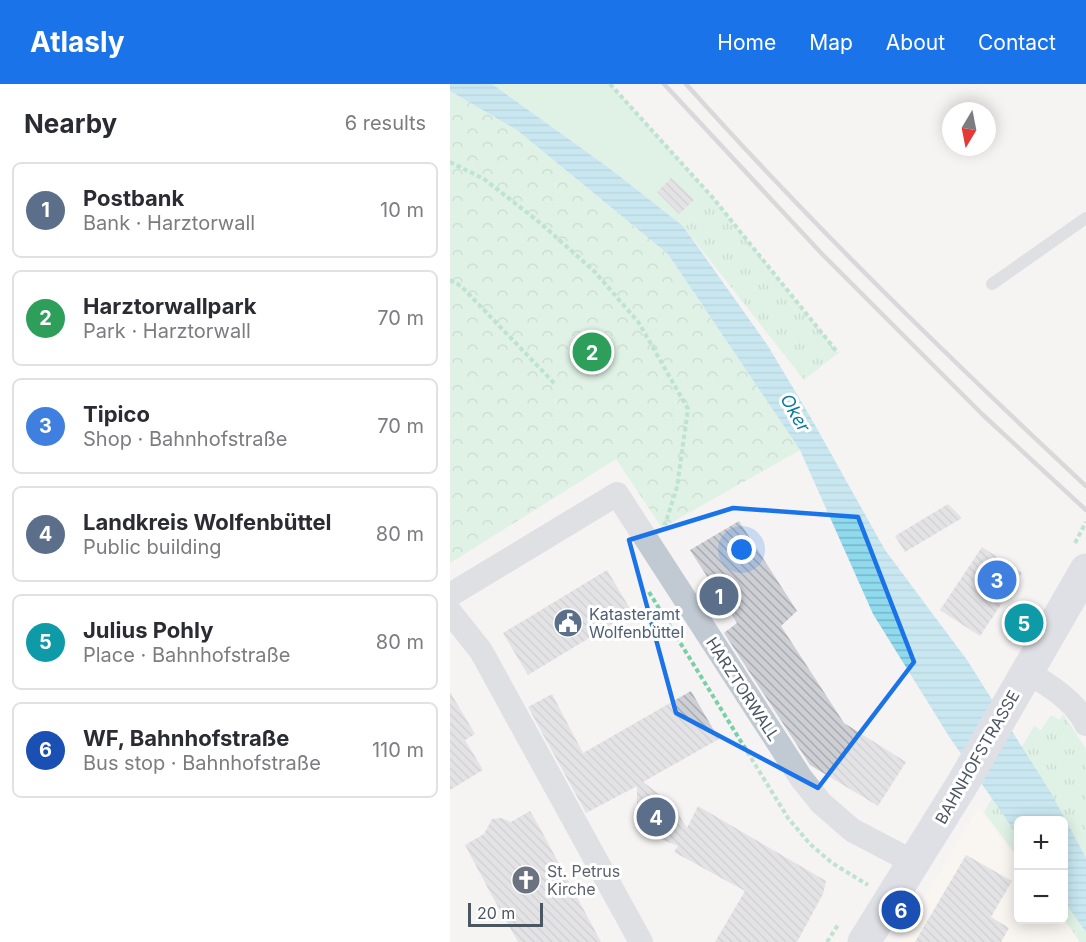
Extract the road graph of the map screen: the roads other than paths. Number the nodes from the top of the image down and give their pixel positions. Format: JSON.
{"nodes":[{"id":1,"x":1086,"y":218,"type":"edge"},
{"id":2,"x":992,"y":284,"type":"dead end"},
{"id":3,"x":1086,"y":570,"type":"edge"},
{"id":4,"x":450,"y":595,"type":"edge"},
{"id":5,"x":450,"y":612,"type":"edge"},
{"id":6,"x":1027,"y":672,"type":"junction"},
{"id":7,"x":1086,"y":724,"type":"edge"},
{"id":8,"x":913,"y":862,"type":"junction"},
{"id":9,"x":641,"y":942,"type":"edge"},
{"id":10,"x":864,"y":942,"type":"edge"}],
"edges":[{"from":1,"to":2,"type":"lane"},
{"from":3,"to":6,"type":"street","name":"BAHNHOFSTRASSE"},
{"from":4,"to":8,"type":"street","name":"HARZTORWALL"},
{"from":5,"to":9,"type":"street"},
{"from":6,"to":7,"type":"street"},
{"from":6,"to":8,"type":"street","name":"BAHNHOFSTRASSE"},
{"from":8,"to":10,"type":"street","name":"BAHNHOFSTRASSE"}]}
